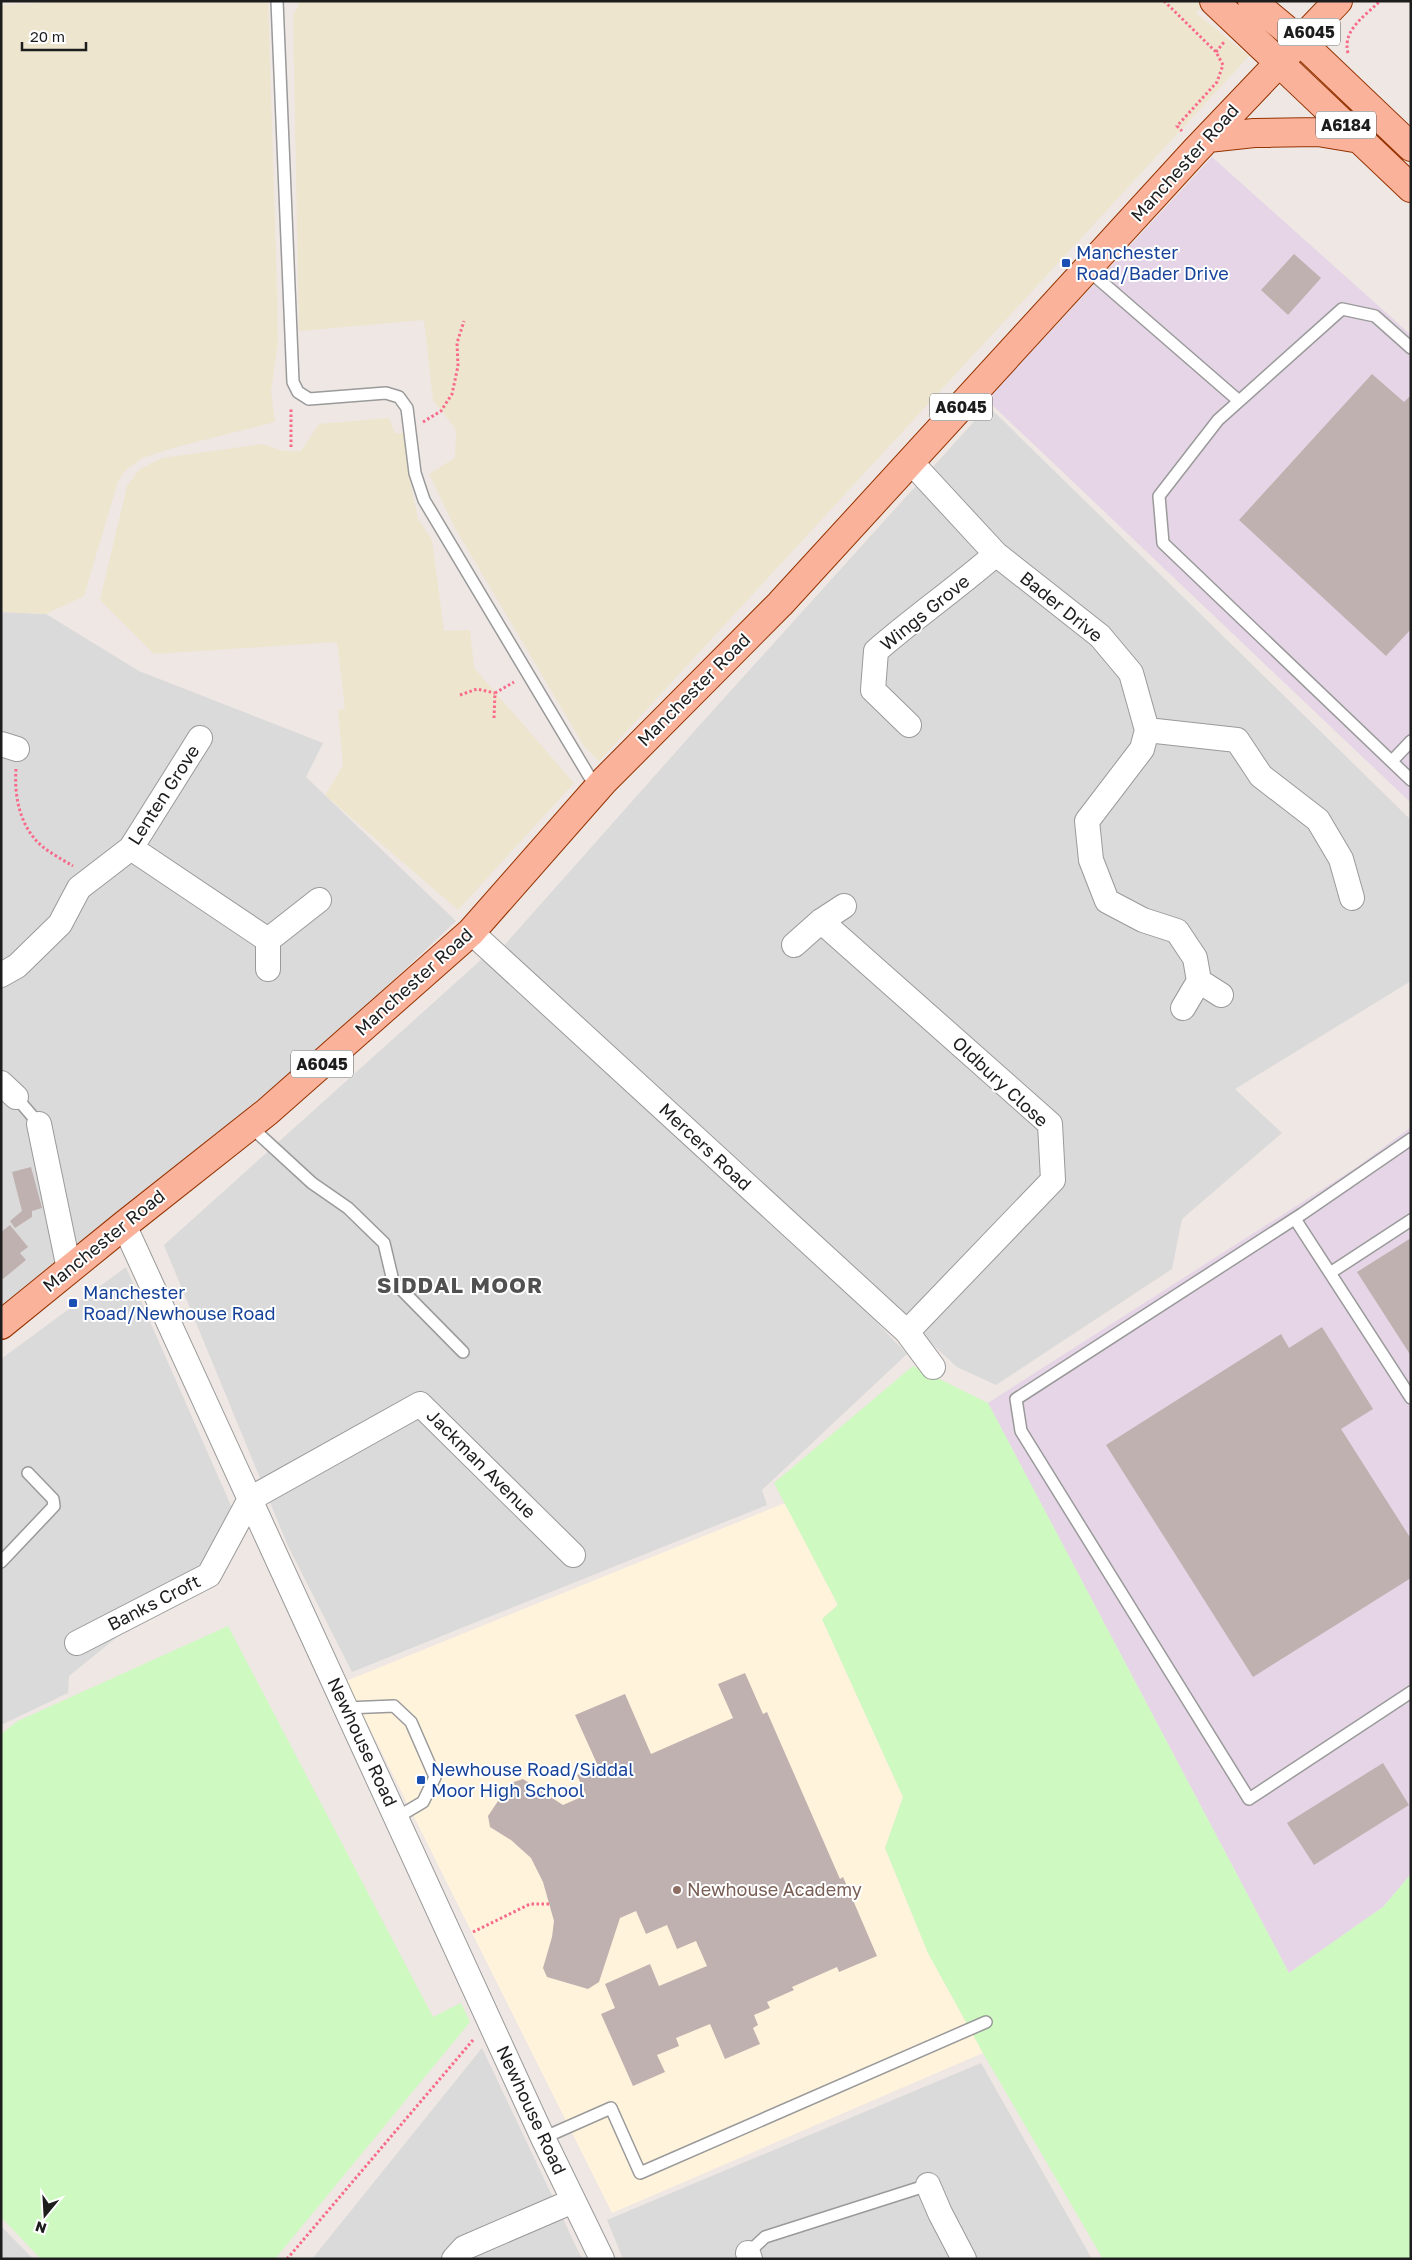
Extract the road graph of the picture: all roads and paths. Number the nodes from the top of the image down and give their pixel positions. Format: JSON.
{"nodes":[{"id":1,"x":277,"y":1,"type":"edge"},
{"id":2,"x":1164,"y":1,"type":"edge"},
{"id":3,"x":1214,"y":1,"type":"edge"},
{"id":4,"x":1252,"y":1,"type":"edge"},
{"id":5,"x":1338,"y":1,"type":"edge"},
{"id":6,"x":1380,"y":1,"type":"edge"},
{"id":7,"x":1300,"y":41,"type":"junction"},
{"id":8,"x":1351,"y":60,"type":"dead end"},
{"id":9,"x":1280,"y":62,"type":"junction"},
{"id":10,"x":1217,"y":82,"type":"dead end"},
{"id":11,"x":1208,"y":138,"type":"junction"},
{"id":12,"x":1360,"y":138,"type":"junction"},
{"id":13,"x":1411,"y":147,"type":"edge"},
{"id":14,"x":1411,"y":188,"type":"edge"},
{"id":15,"x":1088,"y":270,"type":"junction"},
{"id":16,"x":464,"y":321,"type":"dead end"},
{"id":17,"x":1411,"y":348,"type":"edge"},
{"id":18,"x":298,"y":392,"type":"junction"},
{"id":19,"x":1239,"y":401,"type":"junction"},
{"id":20,"x":410,"y":430,"type":"junction"},
{"id":21,"x":291,"y":447,"type":"dead end"},
{"id":22,"x":910,"y":461,"type":"junction"},
{"id":23,"x":996,"y":554,"type":"junction"},
{"id":24,"x":528,"y":675,"type":"junction"},
{"id":25,"x":495,"y":693,"type":"junction"},
{"id":26,"x":460,"y":695,"type":"dead end"},
{"id":27,"x":494,"y":718,"type":"dead end"},
{"id":28,"x":909,"y":725,"type":"dead end"},
{"id":29,"x":1147,"y":730,"type":"junction"},
{"id":30,"x":200,"y":738,"type":"dead end"},
{"id":31,"x":1411,"y":741,"type":"edge"},
{"id":32,"x":9,"y":747,"type":"edge"},
{"id":33,"x":1392,"y":761,"type":"junction"},
{"id":34,"x":1411,"y":780,"type":"edge"},
{"id":35,"x":599,"y":786,"type":"junction"},
{"id":36,"x":131,"y":848,"type":"junction"},
{"id":37,"x":92,"y":878,"type":"junction"},
{"id":38,"x":1352,"y":898,"type":"dead end"},
{"id":39,"x":319,"y":900,"type":"dead end"},
{"id":40,"x":844,"y":906,"type":"dead end"},
{"id":41,"x":821,"y":921,"type":"junction"},
{"id":42,"x":471,"y":932,"type":"junction"},
{"id":43,"x":268,"y":940,"type":"junction"},
{"id":44,"x":794,"y":945,"type":"dead end"},
{"id":45,"x":268,"y":969,"type":"dead end"},
{"id":46,"x":1,"y":975,"type":"edge"},
{"id":47,"x":1199,"y":981,"type":"junction"},
{"id":48,"x":1221,"y":995,"type":"dead end"},
{"id":49,"x":1183,"y":1008,"type":"dead end"},
{"id":50,"x":9,"y":1090,"type":"edge"},
{"id":51,"x":39,"y":1124,"type":"joint"},
{"id":52,"x":250,"y":1126,"type":"junction"},
{"id":53,"x":1411,"y":1139,"type":"edge"},
{"id":54,"x":1295,"y":1218,"type":"junction"},
{"id":55,"x":1411,"y":1220,"type":"edge"},
{"id":56,"x":124,"y":1225,"type":"junction"},
{"id":57,"x":69,"y":1269,"type":"junction"},
{"id":58,"x":1330,"y":1273,"type":"junction"},
{"id":59,"x":1,"y":1325,"type":"edge"},
{"id":60,"x":906,"y":1332,"type":"junction"},
{"id":61,"x":463,"y":1352,"type":"dead end"},
{"id":62,"x":933,"y":1367,"type":"dead end"},
{"id":63,"x":1411,"y":1398,"type":"edge"},
{"id":64,"x":28,"y":1473,"type":"dead end"},
{"id":65,"x":250,"y":1499,"type":"junction"},
{"id":66,"x":574,"y":1555,"type":"dead end"},
{"id":67,"x":1,"y":1562,"type":"edge"},
{"id":68,"x":77,"y":1643,"type":"dead end"},
{"id":69,"x":1411,"y":1692,"type":"edge"},
{"id":70,"x":346,"y":1708,"type":"junction"},
{"id":71,"x":396,"y":1818,"type":"junction"},
{"id":72,"x":550,"y":1904,"type":"dead end"},
{"id":73,"x":453,"y":1942,"type":"junction"},
{"id":74,"x":986,"y":2022,"type":"dead end"},
{"id":75,"x":493,"y":2028,"type":"junction"},
{"id":76,"x":543,"y":2138,"type":"junction"},
{"id":77,"x":928,"y":2186,"type":"joint"},
{"id":78,"x":573,"y":2201,"type":"junction"},
{"id":79,"x":749,"y":2256,"type":"edge"},
{"id":80,"x":287,"y":2259,"type":"edge"},
{"id":81,"x":454,"y":2259,"type":"edge"},
{"id":82,"x":602,"y":2259,"type":"edge"},
{"id":83,"x":964,"y":2259,"type":"edge"}],
"edges":[{"from":1,"to":18,"type":"lane"},
{"from":2,"to":10,"type":"path"},
{"from":3,"to":9,"type":"main road","number":"A6184"},
{"from":4,"to":7,"type":"main road","number":"A6184"},
{"from":5,"to":7,"type":"main road","name":"Manchester Road","number":"A6045"},
{"from":6,"to":8,"type":"path"},
{"from":7,"to":9,"type":"main road","name":"Manchester Road","number":"A6045"},
{"from":7,"to":13,"type":"main road","number":"A6184"},
{"from":9,"to":11,"type":"main road","name":"Manchester Road","number":"A6045"},
{"from":9,"to":12,"type":"main road","number":"A6184"},
{"from":11,"to":12,"type":"main road"},
{"from":11,"to":15,"type":"main road","name":"Manchester Road","number":"A6045"},
{"from":12,"to":14,"type":"main road","number":"A6184"},
{"from":15,"to":19,"type":"lane"},
{"from":15,"to":22,"type":"main road","name":"Manchester Road","number":"A6045"},
{"from":16,"to":20,"type":"path"},
{"from":17,"to":19,"type":"lane"},
{"from":18,"to":20,"type":"lane"},
{"from":18,"to":21,"type":"path"},
{"from":19,"to":33,"type":"lane"},
{"from":20,"to":24,"type":"lane"},
{"from":22,"to":23,"type":"street","name":"Bader Drive"},
{"from":22,"to":35,"type":"main road","name":"Manchester Road","number":"A6045"},
{"from":23,"to":28,"type":"street","name":"Wings Grove"},
{"from":23,"to":29,"type":"street","name":"Bader Drive"},
{"from":24,"to":25,"type":"path"},
{"from":24,"to":35,"type":"lane"},
{"from":25,"to":26,"type":"path"},
{"from":25,"to":27,"type":"path"},
{"from":29,"to":38,"type":"street"},
{"from":29,"to":47,"type":"street"},
{"from":30,"to":36,"type":"street","name":"Lenten Grove"},
{"from":31,"to":33,"type":"lane"},
{"from":32,"to":37,"type":"path"},
{"from":33,"to":34,"type":"lane"},
{"from":35,"to":42,"type":"main road","name":"Manchester Road","number":"A6045"},
{"from":36,"to":37,"type":"street","name":"Lenten Grove"},
{"from":36,"to":43,"type":"street"},
{"from":37,"to":46,"type":"street","name":"Lenten Grove"},
{"from":39,"to":43,"type":"street"},
{"from":40,"to":41,"type":"street"},
{"from":41,"to":44,"type":"street"},
{"from":41,"to":60,"type":"street","name":"Oldbury Close"},
{"from":42,"to":52,"type":"main road","name":"Manchester Road","number":"A6045"},
{"from":42,"to":60,"type":"street","name":"Mercers Road"},
{"from":43,"to":45,"type":"street"},
{"from":47,"to":48,"type":"street"},
{"from":47,"to":49,"type":"street"},
{"from":50,"to":51,"type":"lane"},
{"from":51,"to":57,"type":"street"},
{"from":52,"to":56,"type":"main road","name":"Manchester Road","number":"A6045"},
{"from":52,"to":61,"type":"lane"},
{"from":53,"to":54,"type":"lane"},
{"from":54,"to":58,"type":"lane"},
{"from":54,"to":69,"type":"lane"},
{"from":55,"to":58,"type":"lane"},
{"from":56,"to":57,"type":"main road","name":"Manchester Road","number":"A6045"},
{"from":56,"to":65,"type":"street","name":"Newhouse Road"},
{"from":57,"to":59,"type":"main road","name":"Manchester Road","number":"A6045"},
{"from":58,"to":63,"type":"lane"},
{"from":60,"to":62,"type":"street","name":"Mercers Road"},
{"from":64,"to":67,"type":"lane"},
{"from":65,"to":66,"type":"street","name":"Jackman Avenue"},
{"from":65,"to":68,"type":"street","name":"Banks Croft"},
{"from":65,"to":70,"type":"street","name":"Newhouse Road"},
{"from":70,"to":71,"type":"street","name":"Newhouse Road"},
{"from":70,"to":71,"type":"lane"},
{"from":71,"to":73,"type":"street","name":"Newhouse Road"},
{"from":72,"to":73,"type":"path"},
{"from":73,"to":75,"type":"street","name":"Newhouse Road"},
{"from":74,"to":76,"type":"lane"},
{"from":75,"to":76,"type":"street","name":"Newhouse Road"},
{"from":75,"to":80,"type":"path"},
{"from":76,"to":78,"type":"street","name":"Newhouse Road"},
{"from":77,"to":79,"type":"lane"},
{"from":77,"to":83,"type":"street"},
{"from":78,"to":81,"type":"street"},
{"from":78,"to":82,"type":"street","name":"Newhouse Road"}]}
